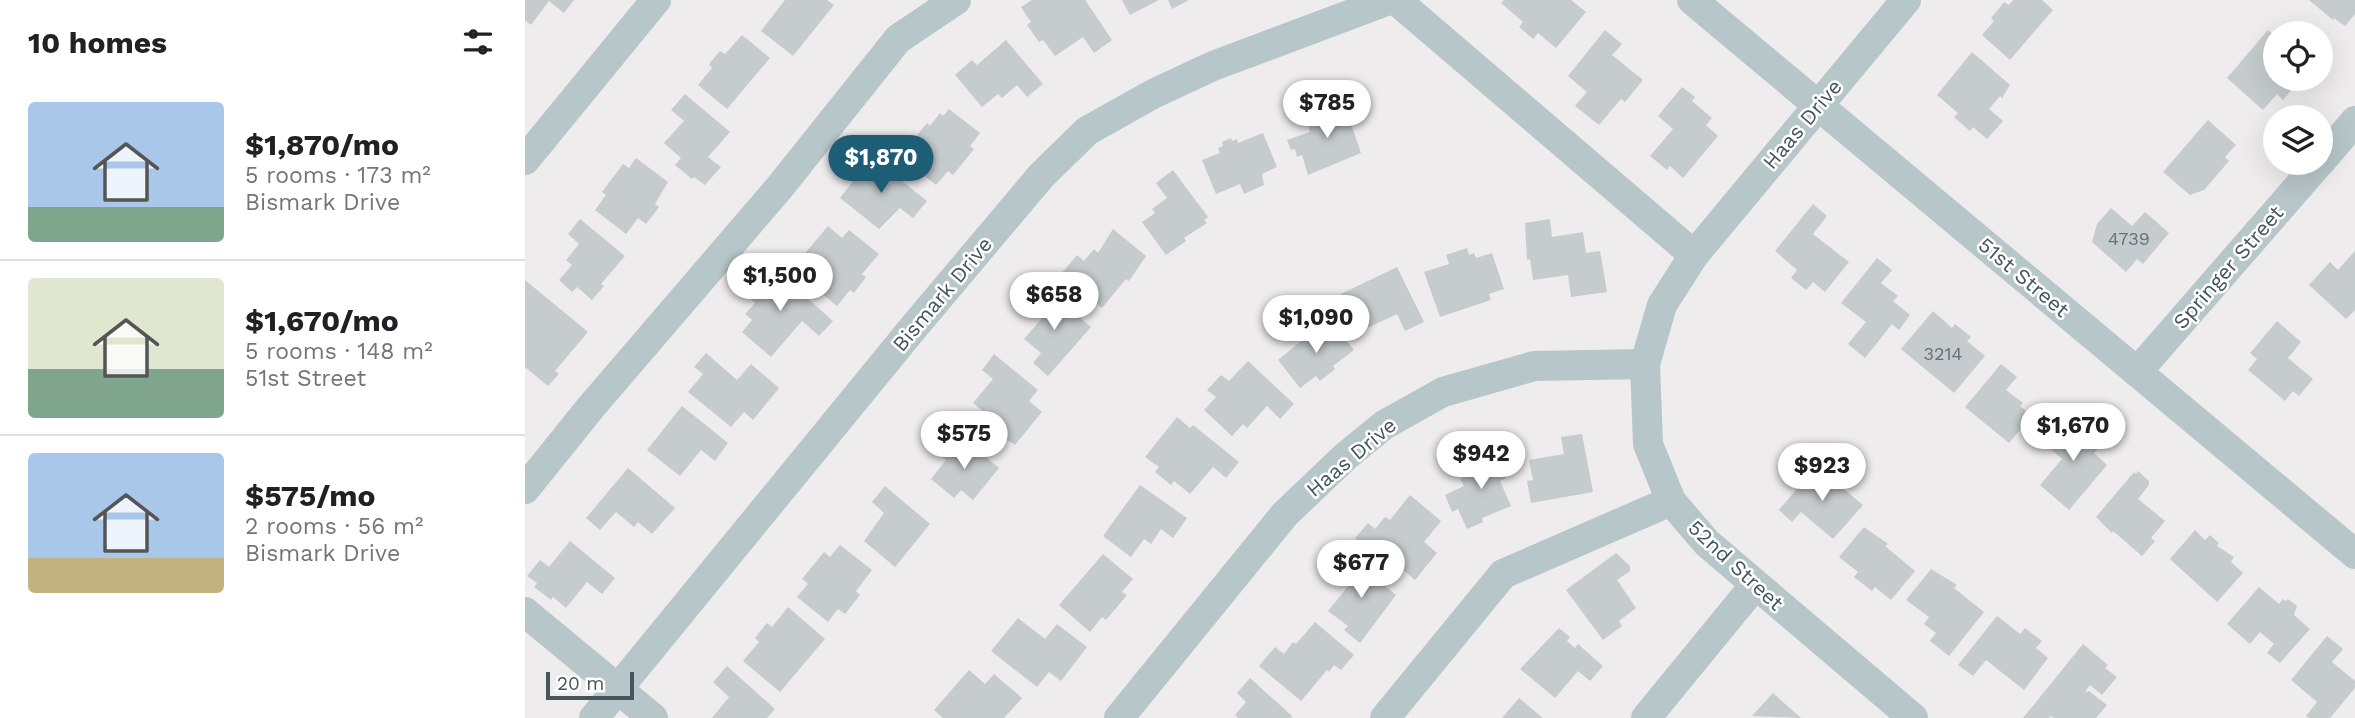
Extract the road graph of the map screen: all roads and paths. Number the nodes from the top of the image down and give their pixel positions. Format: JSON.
{"nodes":[{"id":1,"x":656,"y":0,"type":"edge"},
{"id":2,"x":956,"y":0,"type":"edge"},
{"id":3,"x":1692,"y":0,"type":"edge"},
{"id":4,"x":1906,"y":0,"type":"edge"},
{"id":5,"x":1384,"y":1,"type":"edge"},
{"id":6,"x":1817,"y":105,"type":"junction"},
{"id":7,"x":2355,"y":121,"type":"edge"},
{"id":8,"x":2333,"y":147,"type":"edge"},
{"id":9,"x":525,"y":160,"type":"edge"},
{"id":10,"x":2309,"y":175,"type":"edge"},
{"id":11,"x":1694,"y":255,"type":"junction"},
{"id":12,"x":1645,"y":364,"type":"junction"},
{"id":13,"x":2137,"y":372,"type":"junction"},
{"id":14,"x":525,"y":489,"type":"edge"},
{"id":15,"x":1671,"y":501,"type":"junction"},
{"id":16,"x":2355,"y":554,"type":"edge"},
{"id":17,"x":1755,"y":585,"type":"junction"},
{"id":18,"x":525,"y":612,"type":"edge"},
{"id":19,"x":618,"y":689,"type":"junction"},
{"id":20,"x":594,"y":718,"type":"edge"},
{"id":21,"x":653,"y":718,"type":"edge"},
{"id":22,"x":1119,"y":718,"type":"edge"},
{"id":23,"x":1385,"y":718,"type":"edge"},
{"id":24,"x":1646,"y":718,"type":"edge"},
{"id":25,"x":1913,"y":718,"type":"edge"}],
"edges":[{"from":1,"to":9,"type":"street"},
{"from":2,"to":14,"type":"street"},
{"from":3,"to":6,"type":"street","name":"51st Street"},
{"from":4,"to":6,"type":"street","name":"Haas Drive"},
{"from":5,"to":11,"type":"street"},
{"from":5,"to":19,"type":"street","name":"Bismark Drive"},
{"from":6,"to":11,"type":"street","name":"Haas Drive"},
{"from":6,"to":13,"type":"street","name":"51st Street"},
{"from":7,"to":8,"type":"street","name":"Springer Street"},
{"from":10,"to":13,"type":"street","name":"Springer Street"},
{"from":11,"to":12,"type":"street","name":"Haas Drive"},
{"from":12,"to":15,"type":"street","name":"52nd Street"},
{"from":12,"to":22,"type":"street","name":"Haas Drive"},
{"from":13,"to":16,"type":"street","name":"51st Street"},
{"from":15,"to":17,"type":"street","name":"52nd Street"},
{"from":15,"to":23,"type":"street"},
{"from":17,"to":24,"type":"street"},
{"from":17,"to":25,"type":"street","name":"52nd Street"},
{"from":18,"to":19,"type":"street"},
{"from":19,"to":20,"type":"street","name":"Bismark Drive"},
{"from":19,"to":21,"type":"street"}]}
